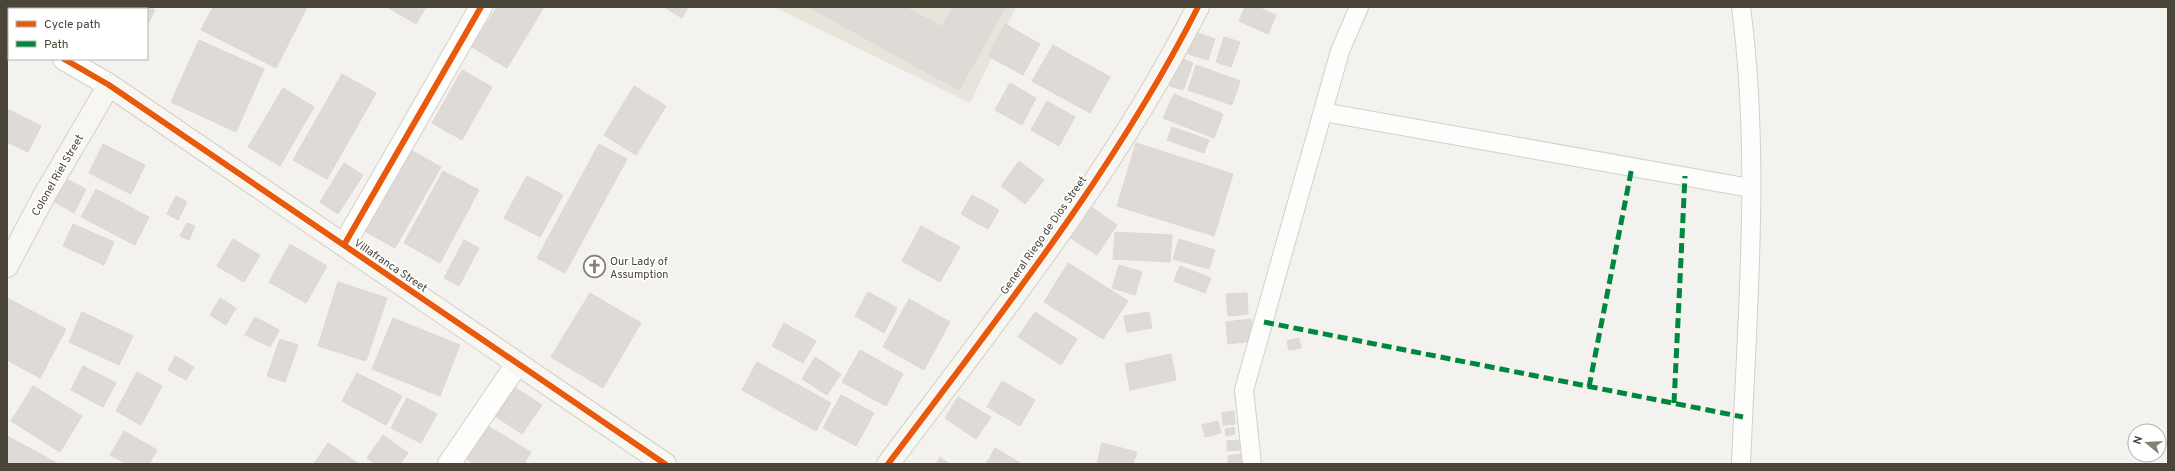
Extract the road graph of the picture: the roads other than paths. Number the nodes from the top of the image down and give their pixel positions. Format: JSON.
{"nodes":[{"id":1,"x":481,"y":7,"type":"edge"},
{"id":2,"x":1198,"y":7,"type":"edge"},
{"id":3,"x":1359,"y":7,"type":"edge"},
{"id":4,"x":1741,"y":7,"type":"edge"},
{"id":5,"x":66,"y":60,"type":"edge"},
{"id":6,"x":108,"y":85,"type":"junction"},
{"id":7,"x":1323,"y":112,"type":"junction"},
{"id":8,"x":1750,"y":188,"type":"junction"},
{"id":9,"x":344,"y":245,"type":"junction"},
{"id":10,"x":7,"y":266,"type":"edge"},
{"id":11,"x":517,"y":364,"type":"junction"},
{"id":12,"x":449,"y":464,"type":"edge"},
{"id":13,"x":665,"y":464,"type":"edge"},
{"id":14,"x":888,"y":464,"type":"edge"},
{"id":15,"x":1252,"y":464,"type":"edge"},
{"id":16,"x":1741,"y":464,"type":"edge"}],
"edges":[{"from":1,"to":9,"type":"street"},
{"from":2,"to":14,"type":"street","name":"General Riego de Dios Street"},
{"from":3,"to":7,"type":"lane"},
{"from":4,"to":8,"type":"lane"},
{"from":5,"to":6,"type":"street","name":"Villafranca Street"},
{"from":6,"to":9,"type":"street","name":"Villafranca Street"},
{"from":6,"to":10,"type":"street","name":"Colonel Riel Street"},
{"from":7,"to":8,"type":"lane"},
{"from":7,"to":15,"type":"lane"},
{"from":8,"to":16,"type":"lane"},
{"from":9,"to":11,"type":"street","name":"Villafranca Street"},
{"from":11,"to":12,"type":"street"},
{"from":11,"to":13,"type":"street","name":"Villafranca Street"}]}
